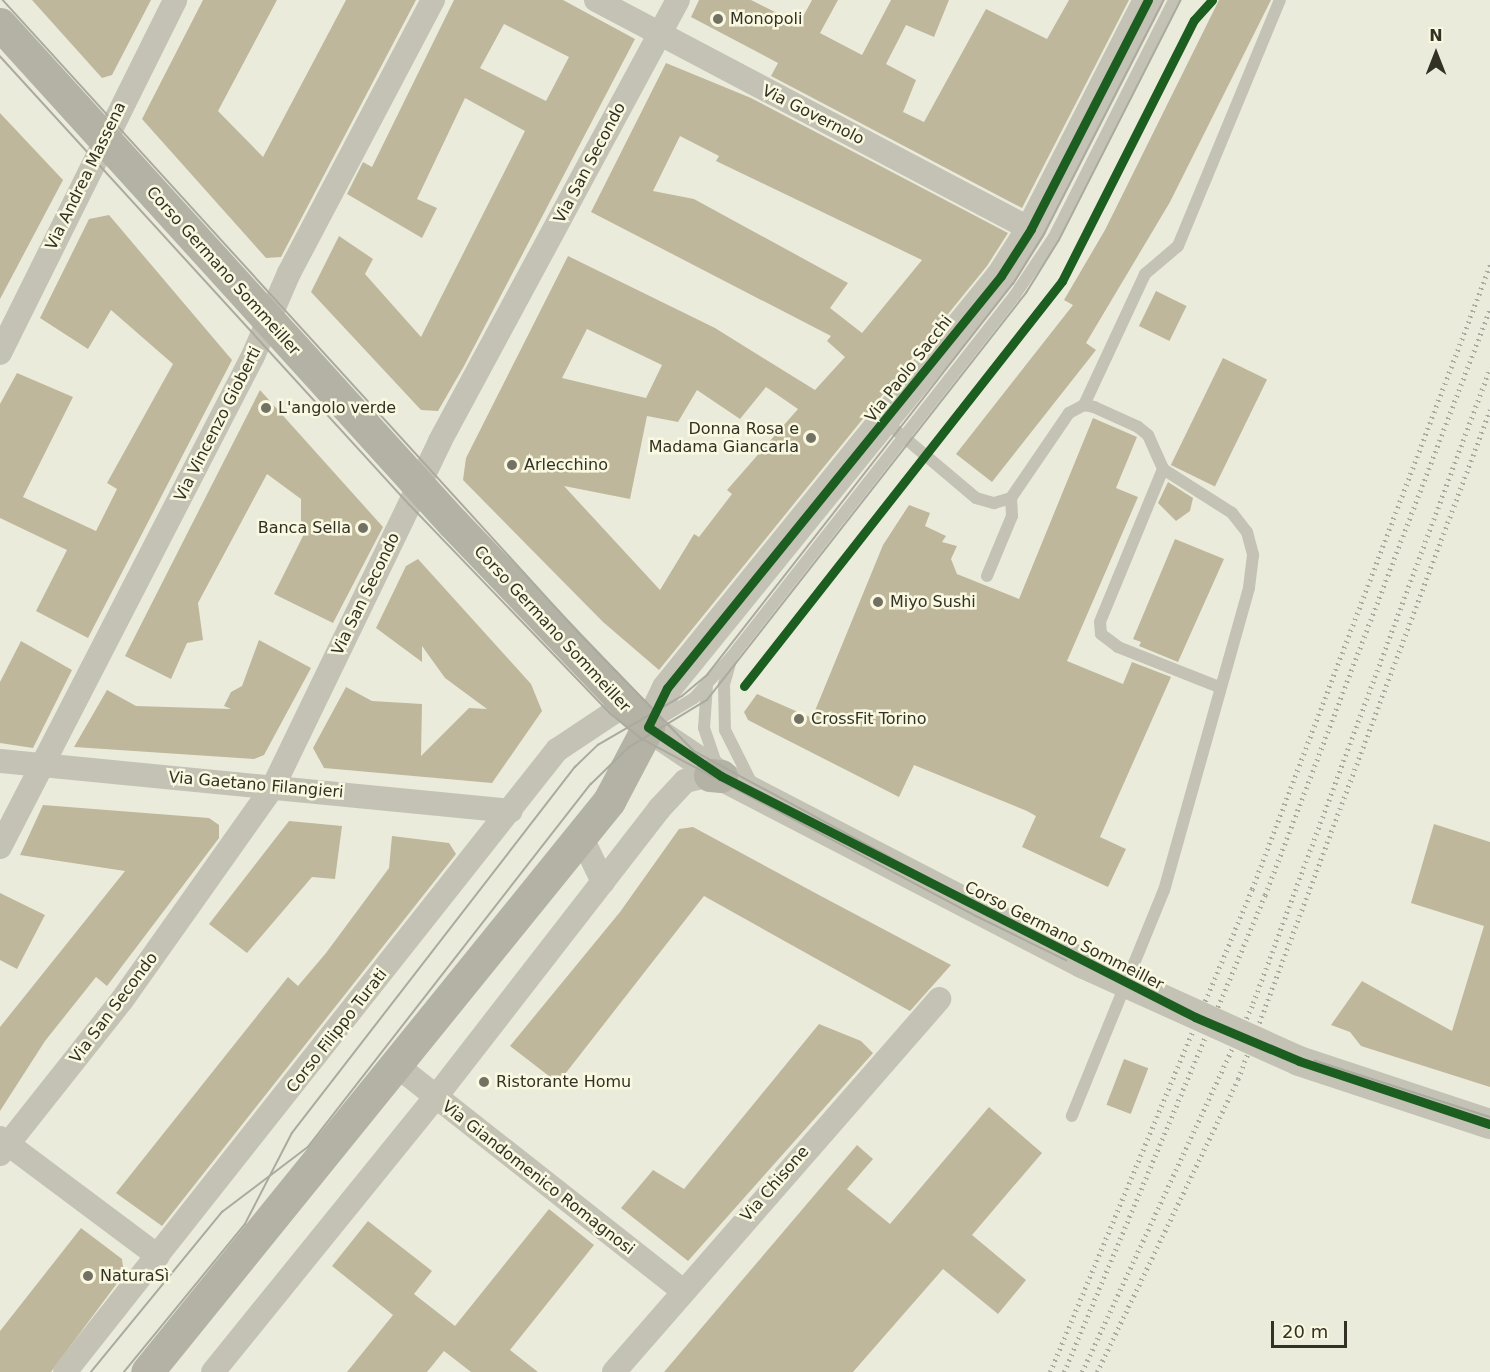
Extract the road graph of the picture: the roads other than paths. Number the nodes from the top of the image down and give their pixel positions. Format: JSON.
{"nodes":[{"id":1,"x":175,"y":0,"type":"edge"},
{"id":2,"x":433,"y":0,"type":"edge"},
{"id":3,"x":596,"y":0,"type":"edge"},
{"id":4,"x":678,"y":0,"type":"edge"},
{"id":5,"x":1149,"y":0,"type":"edge"},
{"id":6,"x":1174,"y":0,"type":"edge"},
{"id":7,"x":1280,"y":0,"type":"edge"},
{"id":8,"x":0,"y":24,"type":"edge"},
{"id":9,"x":659,"y":36,"type":"junction"},
{"id":10,"x":104,"y":139,"type":"junction"},
{"id":11,"x":1031,"y":229,"type":"junction"},
{"id":12,"x":268,"y":320,"type":"junction"},
{"id":13,"x":0,"y":353,"type":"edge"},
{"id":14,"x":1084,"y":405,"type":"junction"},
{"id":15,"x":895,"y":430,"type":"junction"},
{"id":16,"x":1163,"y":469,"type":"junction"},
{"id":17,"x":418,"y":485,"type":"junction"},
{"id":18,"x":1011,"y":498,"type":"junction"},
{"id":19,"x":987,"y":576,"type":"dead end"},
{"id":20,"x":732,"y":656,"type":"junction"},
{"id":21,"x":706,"y":685,"type":"junction"},
{"id":22,"x":1219,"y":687,"type":"junction"},
{"id":23,"x":641,"y":715,"type":"junction"},
{"id":24,"x":0,"y":761,"type":"edge"},
{"id":25,"x":43,"y":765,"type":"junction"},
{"id":26,"x":719,"y":776,"type":"junction"},
{"id":27,"x":274,"y":785,"type":"junction"},
{"id":28,"x":766,"y":798,"type":"junction"},
{"id":29,"x":511,"y":811,"type":"junction"},
{"id":30,"x":581,"y":836,"type":"junction"},
{"id":31,"x":0,"y":847,"type":"edge"},
{"id":32,"x":603,"y":882,"type":"junction"},
{"id":33,"x":939,"y":999,"type":"dead end"},
{"id":34,"x":396,"y":1065,"type":"junction"},
{"id":35,"x":435,"y":1098,"type":"junction"},
{"id":36,"x":1072,"y":1116,"type":"dead end"},
{"id":37,"x":1490,"y":1124,"type":"edge"},
{"id":38,"x":3,"y":1145,"type":"edge"},
{"id":39,"x":159,"y":1256,"type":"junction"},
{"id":40,"x":682,"y":1290,"type":"junction"},
{"id":41,"x":65,"y":1372,"type":"edge"},
{"id":42,"x":147,"y":1372,"type":"edge"},
{"id":43,"x":213,"y":1372,"type":"edge"},
{"id":44,"x":614,"y":1372,"type":"edge"}],
"edges":[{"from":1,"to":10,"type":"street","name":"Via Andrea Massena"},
{"from":2,"to":12,"type":"street","name":"Via Vincenzo Gioberti"},
{"from":3,"to":9,"type":"street","name":"Via Governolo"},
{"from":4,"to":9,"type":"street","name":"Via San Secondo"},
{"from":5,"to":11,"type":"street","name":"Via Paolo Sacchi"},
{"from":6,"to":15,"type":"lane","name":"Via Paolo Sacchi"},
{"from":7,"to":14,"type":"lane"},
{"from":8,"to":10,"type":"main road","name":"Corso Germano Sommeiller"},
{"from":9,"to":11,"type":"street","name":"Via Governolo"},
{"from":9,"to":17,"type":"street","name":"Via San Secondo"},
{"from":10,"to":12,"type":"main road","name":"Corso Germano Sommeiller"},
{"from":10,"to":13,"type":"street","name":"Via Andrea Massena"},
{"from":11,"to":15,"type":"street","name":"Via Paolo Sacchi"},
{"from":12,"to":17,"type":"main road","name":"Corso Germano Sommeiller"},
{"from":12,"to":25,"type":"street","name":"Via Vincenzo Gioberti"},
{"from":14,"to":16,"type":"lane"},
{"from":14,"to":18,"type":"lane"},
{"from":15,"to":18,"type":"lane"},
{"from":15,"to":20,"type":"lane","name":"Via Paolo Sacchi"},
{"from":15,"to":23,"type":"street","name":"Via Paolo Sacchi"},
{"from":16,"to":22,"type":"lane"},
{"from":16,"to":22,"type":"lane"},
{"from":17,"to":23,"type":"main road","name":"Corso Germano Sommeiller"},
{"from":17,"to":27,"type":"street","name":"Via San Secondo"},
{"from":18,"to":19,"type":"lane"},
{"from":20,"to":21,"type":"lane","name":"Via Paolo Sacchi"},
{"from":20,"to":28,"type":"lane"},
{"from":21,"to":23,"type":"lane","name":"Via Paolo Sacchi"},
{"from":21,"to":26,"type":"lane"},
{"from":22,"to":36,"type":"lane"},
{"from":23,"to":26,"type":"street","name":"Corso Germano Sommeiller"},
{"from":23,"to":29,"type":"street","name":"Corso Filippo Turati"},
{"from":23,"to":30,"type":"main road"},
{"from":24,"to":25,"type":"street","name":"Via Gaetano Filangieri"},
{"from":25,"to":27,"type":"street","name":"Via Gaetano Filangieri"},
{"from":25,"to":31,"type":"street","name":"Via Vincenzo Gioberti"},
{"from":26,"to":28,"type":"street","name":"Corso Germano Sommeiller"},
{"from":26,"to":32,"type":"street"},
{"from":27,"to":29,"type":"street","name":"Via Gaetano Filangieri"},
{"from":27,"to":38,"type":"street","name":"Via San Secondo"},
{"from":28,"to":37,"type":"street","name":"Corso Germano Sommeiller","bridge":true},
{"from":29,"to":39,"type":"street","name":"Corso Filippo Turati"},
{"from":30,"to":32,"type":"street"},
{"from":30,"to":34,"type":"main road"},
{"from":32,"to":35,"type":"street"},
{"from":33,"to":40,"type":"street","name":"Via Chisone"},
{"from":34,"to":35,"type":"street","name":"Via Giandomenico Romagnosi"},
{"from":34,"to":42,"type":"main road"},
{"from":35,"to":40,"type":"street","name":"Via Giandomenico Romagnosi"},
{"from":35,"to":43,"type":"street"},
{"from":38,"to":39,"type":"street"},
{"from":39,"to":41,"type":"street","name":"Corso Filippo Turati"},
{"from":40,"to":44,"type":"street","name":"Via Chisone"}]}
